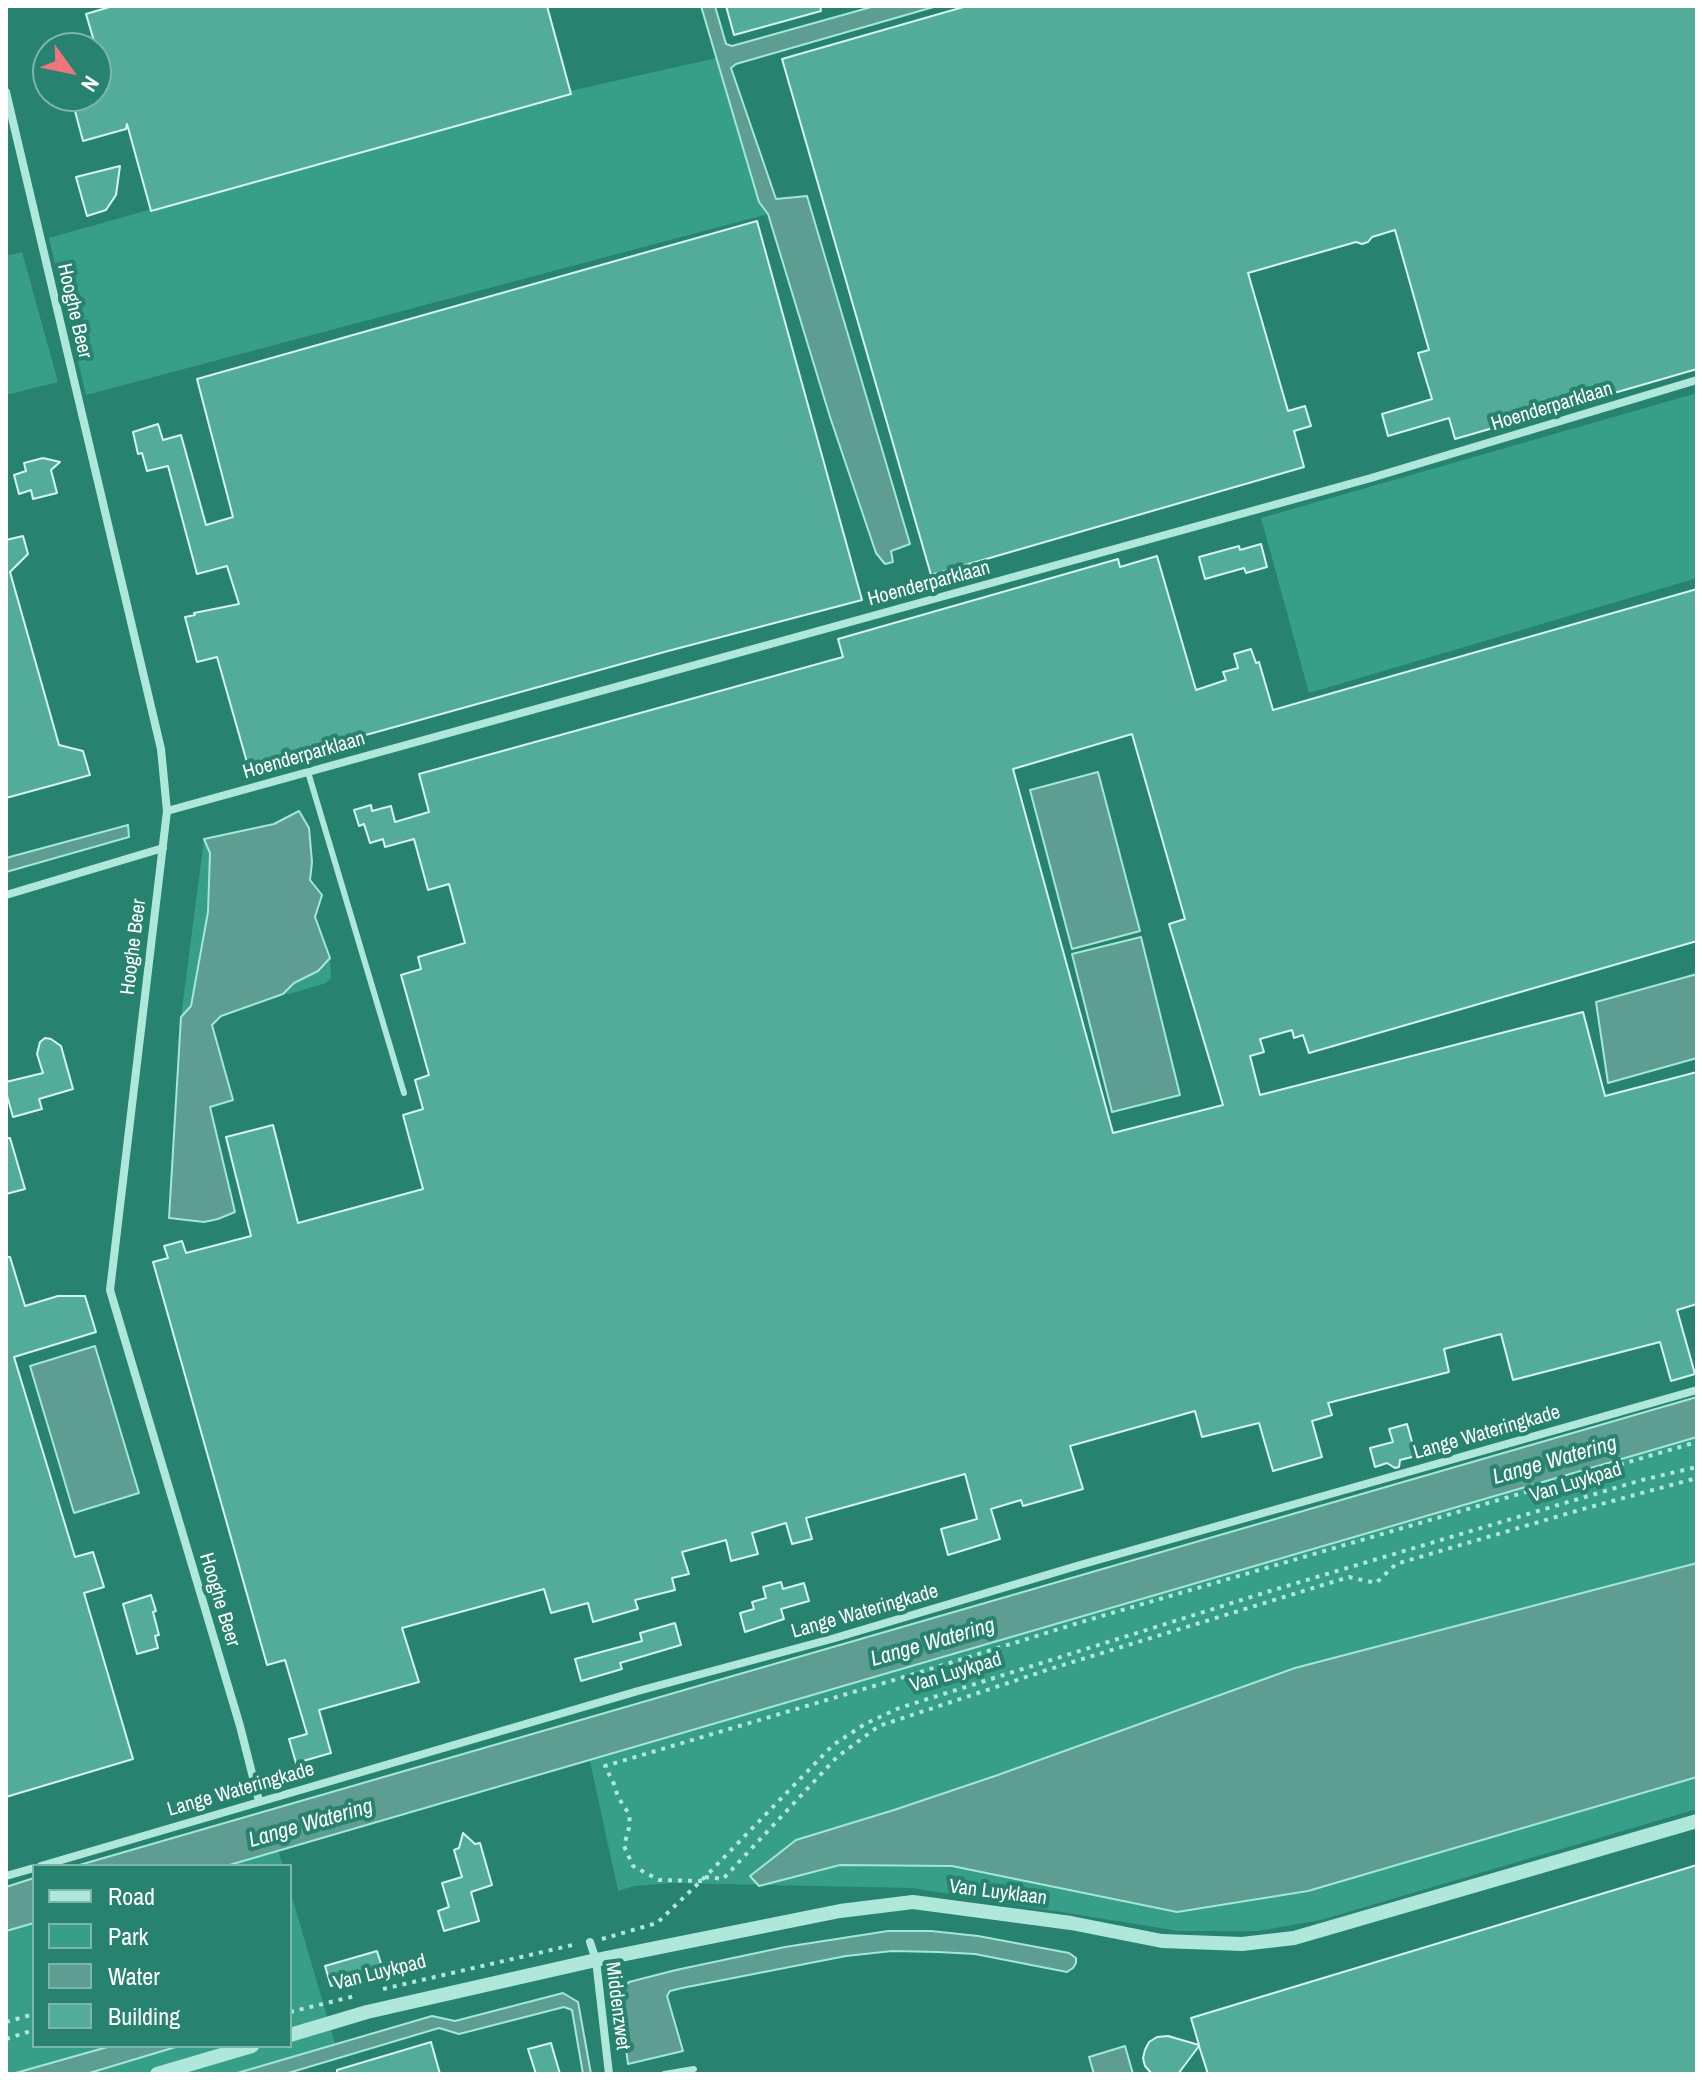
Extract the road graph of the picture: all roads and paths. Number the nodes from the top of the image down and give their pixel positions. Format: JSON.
{"nodes":[{"id":1,"x":6,"y":92,"type":"edge"},
{"id":2,"x":1697,"y":380,"type":"edge"},
{"id":3,"x":308,"y":772,"type":"junction"},
{"id":4,"x":167,"y":811,"type":"junction"},
{"id":5,"x":163,"y":848,"type":"junction"},
{"id":6,"x":6,"y":895,"type":"edge"},
{"id":7,"x":404,"y":1093,"type":"dead end"},
{"id":8,"x":1697,"y":1390,"type":"edge"},
{"id":9,"x":1697,"y":1442,"type":"edge"},
{"id":10,"x":1697,"y":1467,"type":"edge"},
{"id":11,"x":1697,"y":1478,"type":"edge"},
{"id":12,"x":259,"y":1801,"type":"junction"},
{"id":13,"x":1697,"y":1821,"type":"edge"},
{"id":14,"x":48,"y":1864,"type":"edge"},
{"id":15,"x":32,"y":1869,"type":"edge"},
{"id":16,"x":6,"y":1876,"type":"edge"},
{"id":17,"x":704,"y":1879,"type":"junction"},
{"id":18,"x":590,"y":1942,"type":"junction"},
{"id":19,"x":596,"y":1960,"type":"junction"},
{"id":20,"x":379,"y":1990,"type":"dead end"},
{"id":21,"x":364,"y":1994,"type":"dead end"},
{"id":22,"x":292,"y":2012,"type":"edge"},
{"id":23,"x":32,"y":2015,"type":"edge"},
{"id":24,"x":6,"y":2022,"type":"edge"},
{"id":25,"x":32,"y":2031,"type":"edge"},
{"id":26,"x":292,"y":2034,"type":"edge"},
{"id":27,"x":6,"y":2039,"type":"edge"},
{"id":28,"x":245,"y":2048,"type":"edge"},
{"id":29,"x":694,"y":2069,"type":"dead end"},
{"id":30,"x":157,"y":2074,"type":"edge"},
{"id":31,"x":609,"y":2074,"type":"edge"},
{"id":32,"x":664,"y":2074,"type":"edge"}],
"edges":[{"from":1,"to":4,"type":"street","name":"Hooghe Beer"},
{"from":2,"to":3,"type":"street","name":"Hoenderparklaan"},
{"from":3,"to":4,"type":"street","name":"Hoenderparklaan"},
{"from":3,"to":7,"type":"lane"},
{"from":4,"to":5,"type":"street","name":"Hooghe Beer"},
{"from":5,"to":6,"type":"street"},
{"from":5,"to":12,"type":"street","name":"Hooghe Beer"},
{"from":8,"to":12,"type":"street","name":"Lange Wateringkade"},
{"from":9,"to":17,"type":"path"},
{"from":10,"to":17,"type":"path","name":"Van Luykpad"},
{"from":11,"to":17,"type":"path"},
{"from":12,"to":14,"type":"street","name":"Lange Wateringkade"},
{"from":13,"to":19,"type":"street","name":"Van Luyklaan"},
{"from":15,"to":16,"type":"street"},
{"from":17,"to":18,"type":"path","name":"Van Luykpad"},
{"from":18,"to":19,"type":"street","name":"Middenzwet"},
{"from":18,"to":20,"type":"path","name":"Van Luykpad"},
{"from":19,"to":26,"type":"street","name":"Van Luyklaan"},
{"from":19,"to":31,"type":"street","name":"Middenzwet"},
{"from":21,"to":22,"type":"path","name":"Van Luykpad"},
{"from":23,"to":24,"type":"path"},
{"from":25,"to":27,"type":"path"},
{"from":28,"to":30,"type":"street"},
{"from":29,"to":32,"type":"lane"}]}
